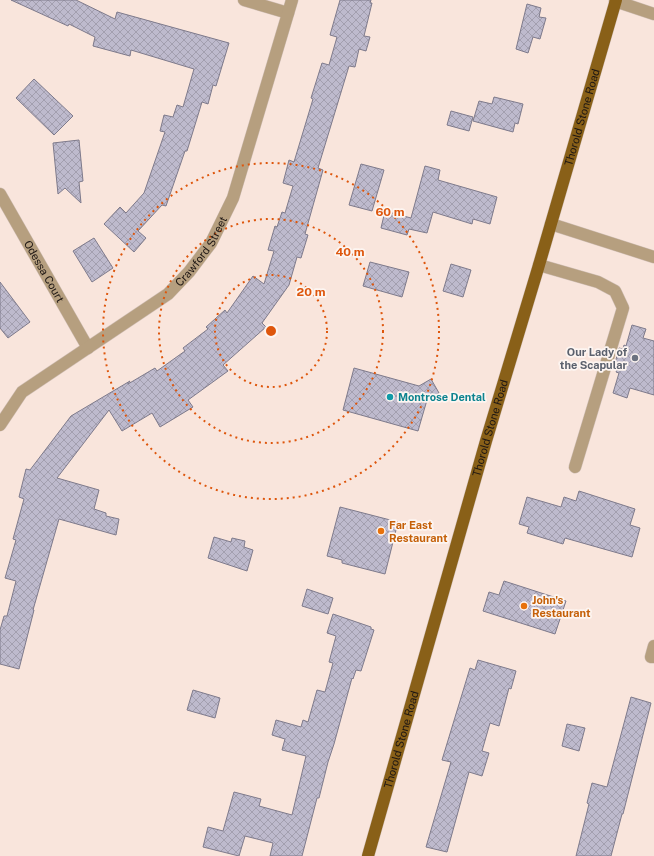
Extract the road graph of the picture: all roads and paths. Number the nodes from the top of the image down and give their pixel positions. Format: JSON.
{"nodes":[{"id":1,"x":244,"y":0,"type":"edge"},
{"id":2,"x":292,"y":0,"type":"edge"},
{"id":3,"x":615,"y":0,"type":"edge"},
{"id":4,"x":288,"y":13,"type":"junction"},
{"id":5,"x":654,"y":14,"type":"edge"},
{"id":6,"x":0,"y":194,"type":"edge"},
{"id":7,"x":551,"y":224,"type":"junction"},
{"id":8,"x":654,"y":257,"type":"edge"},
{"id":9,"x":539,"y":265,"type":"junction"},
{"id":10,"x":88,"y":348,"type":"junction"},
{"id":11,"x":0,"y":425,"type":"edge"},
{"id":12,"x":575,"y":467,"type":"dead end"},
{"id":13,"x":654,"y":646,"type":"edge"},
{"id":14,"x":654,"y":657,"type":"edge"},
{"id":15,"x":368,"y":856,"type":"edge"}],
"edges":[{"from":1,"to":4,"type":"street"},
{"from":2,"to":4,"type":"street","name":"Crawford Street"},
{"from":3,"to":5,"type":"street"},
{"from":3,"to":7,"type":"main road","name":"Thorold Stone Road"},
{"from":4,"to":10,"type":"street","name":"Crawford Street"},
{"from":6,"to":10,"type":"street","name":"Odessa Court"},
{"from":7,"to":8,"type":"street"},
{"from":7,"to":9,"type":"main road","name":"Thorold Stone Road"},
{"from":9,"to":12,"type":"street"},
{"from":9,"to":15,"type":"main road","name":"Thorold Stone Road"},
{"from":10,"to":11,"type":"street","name":"Crawford Street"},
{"from":13,"to":14,"type":"street"}]}
